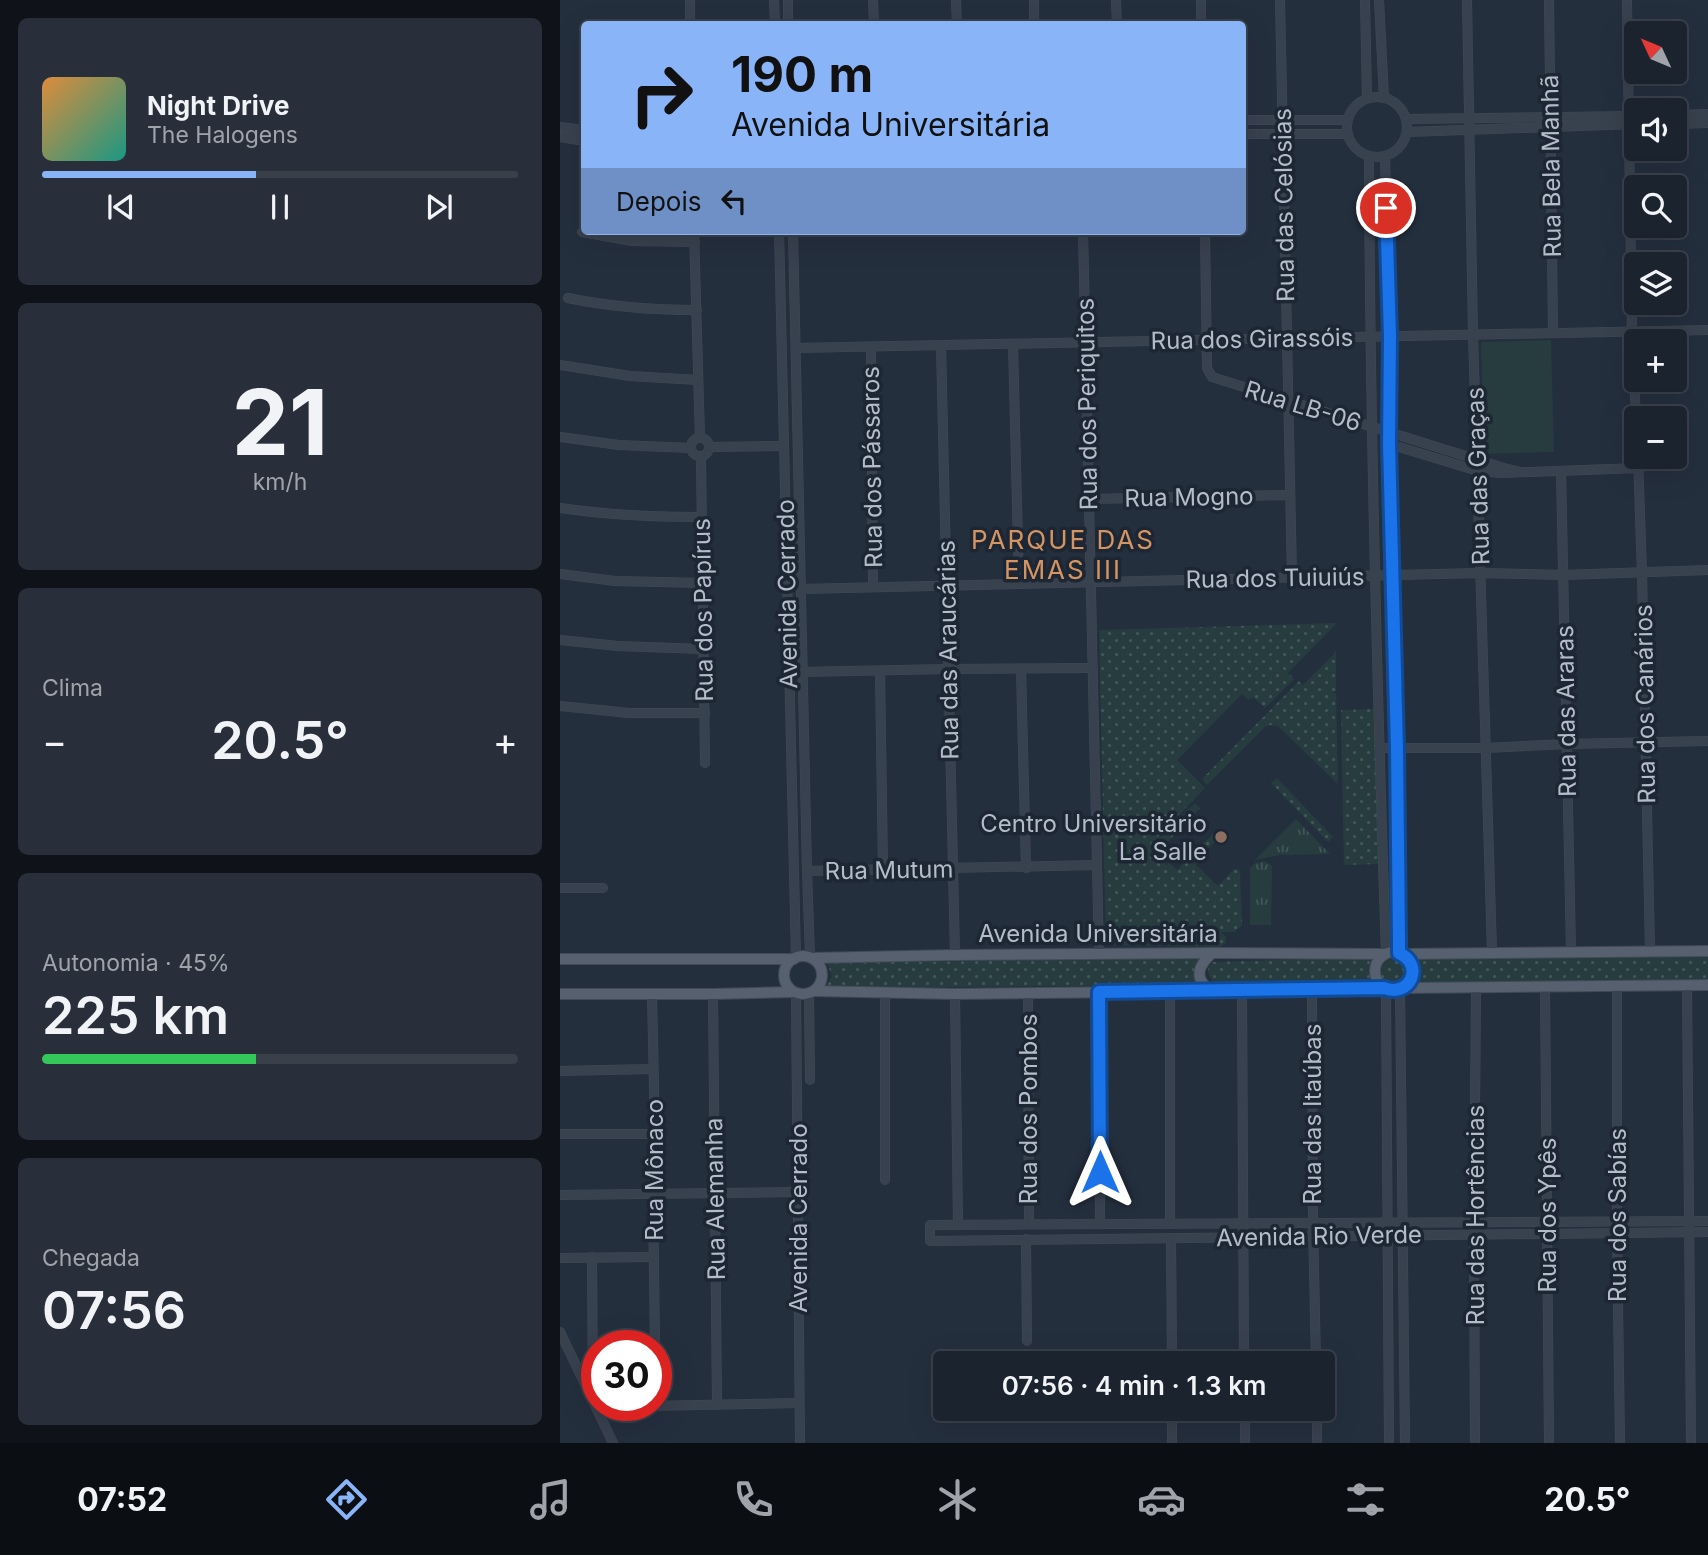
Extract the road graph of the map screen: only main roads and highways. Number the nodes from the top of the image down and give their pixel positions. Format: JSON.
{"nodes":[{"id":1,"x":1708,"y":951,"type":"edge"},
{"id":2,"x":1212,"y":953,"type":"junction"},
{"id":3,"x":1400,"y":953,"type":"junction"},
{"id":4,"x":1386,"y":954,"type":"junction"},
{"id":5,"x":795,"y":958,"type":"junction"},
{"id":6,"x":811,"y":958,"type":"junction"},
{"id":7,"x":560,"y":959,"type":"edge"},
{"id":8,"x":1708,"y":985,"type":"edge"},
{"id":9,"x":1385,"y":988,"type":"junction"},
{"id":10,"x":1401,"y":989,"type":"junction"},
{"id":11,"x":1211,"y":991,"type":"junction"},
{"id":12,"x":812,"y":992,"type":"junction"},
{"id":13,"x":795,"y":993,"type":"junction"},
{"id":14,"x":560,"y":994,"type":"edge"}],
"edges":[{"from":1,"to":3,"type":"main road"},
{"from":2,"to":4,"type":"main road","name":"Avenida Universitária"},
{"from":2,"to":6,"type":"main road","name":"Avenida Universitária"},
{"from":2,"to":11,"type":"main road"},
{"from":3,"to":4,"type":"main road"},
{"from":3,"to":10,"type":"main road"},
{"from":4,"to":9,"type":"main road"},
{"from":5,"to":6,"type":"main road"},
{"from":5,"to":7,"type":"main road"},
{"from":5,"to":13,"type":"main road"},
{"from":6,"to":12,"type":"main road"},
{"from":8,"to":10,"type":"main road"},
{"from":9,"to":10,"type":"main road"},
{"from":9,"to":11,"type":"main road"},
{"from":11,"to":12,"type":"main road"},
{"from":12,"to":13,"type":"main road"},
{"from":13,"to":14,"type":"main road"}]}
